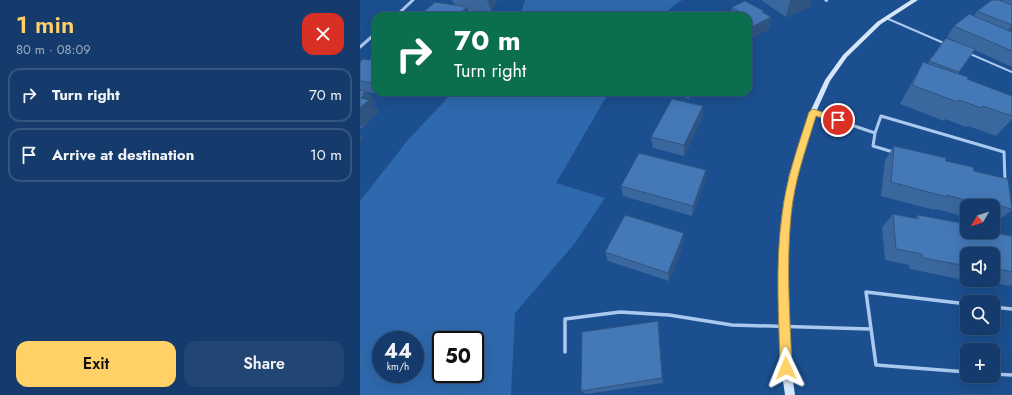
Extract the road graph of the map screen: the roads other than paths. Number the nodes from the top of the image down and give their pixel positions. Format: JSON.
{"nodes":[{"id":1,"x":413,"y":0,"type":"edge"},
{"id":2,"x":915,"y":0,"type":"edge"},
{"id":3,"x":400,"y":12,"type":"edge"},
{"id":4,"x":886,"y":18,"type":"junction"},
{"id":5,"x":372,"y":36,"type":"edge"},
{"id":6,"x":949,"y":45,"type":"edge"},
{"id":7,"x":360,"y":47,"type":"edge"},
{"id":8,"x":963,"y":51,"type":"edge"},
{"id":9,"x":1012,"y":72,"type":"edge"},
{"id":10,"x":813,"y":112,"type":"junction"},
{"id":11,"x":875,"y":133,"type":"junction"},
{"id":12,"x":895,"y":153,"type":"edge"},
{"id":13,"x":1005,"y":186,"type":"edge"},
{"id":14,"x":960,"y":303,"type":"edge"},
{"id":15,"x":1000,"y":308,"type":"edge"},
{"id":16,"x":1012,"y":310,"type":"edge"},
{"id":17,"x":785,"y":326,"type":"junction"},
{"id":18,"x":870,"y":329,"type":"junction"},
{"id":19,"x":565,"y":352,"type":"dead end"},
{"id":20,"x":960,"y":371,"type":"edge"},
{"id":21,"x":1000,"y":374,"type":"edge"},
{"id":22,"x":1012,"y":375,"type":"edge"},
{"id":23,"x":790,"y":395,"type":"edge"}],
"edges":[{"from":1,"to":3,"type":"street"},
{"from":2,"to":4,"type":"main road"},
{"from":4,"to":6,"type":"lane"},
{"from":4,"to":10,"type":"main road"},
{"from":5,"to":7,"type":"street"},
{"from":8,"to":9,"type":"lane"},
{"from":10,"to":11,"type":"lane"},
{"from":10,"to":17,"type":"main road"},
{"from":11,"to":12,"type":"lane"},
{"from":11,"to":13,"type":"lane"},
{"from":14,"to":18,"type":"lane"},
{"from":15,"to":16,"type":"lane"},
{"from":17,"to":18,"type":"lane"},
{"from":17,"to":19,"type":"lane"},
{"from":17,"to":23,"type":"main road"},
{"from":18,"to":20,"type":"lane"},
{"from":21,"to":22,"type":"lane"}]}
